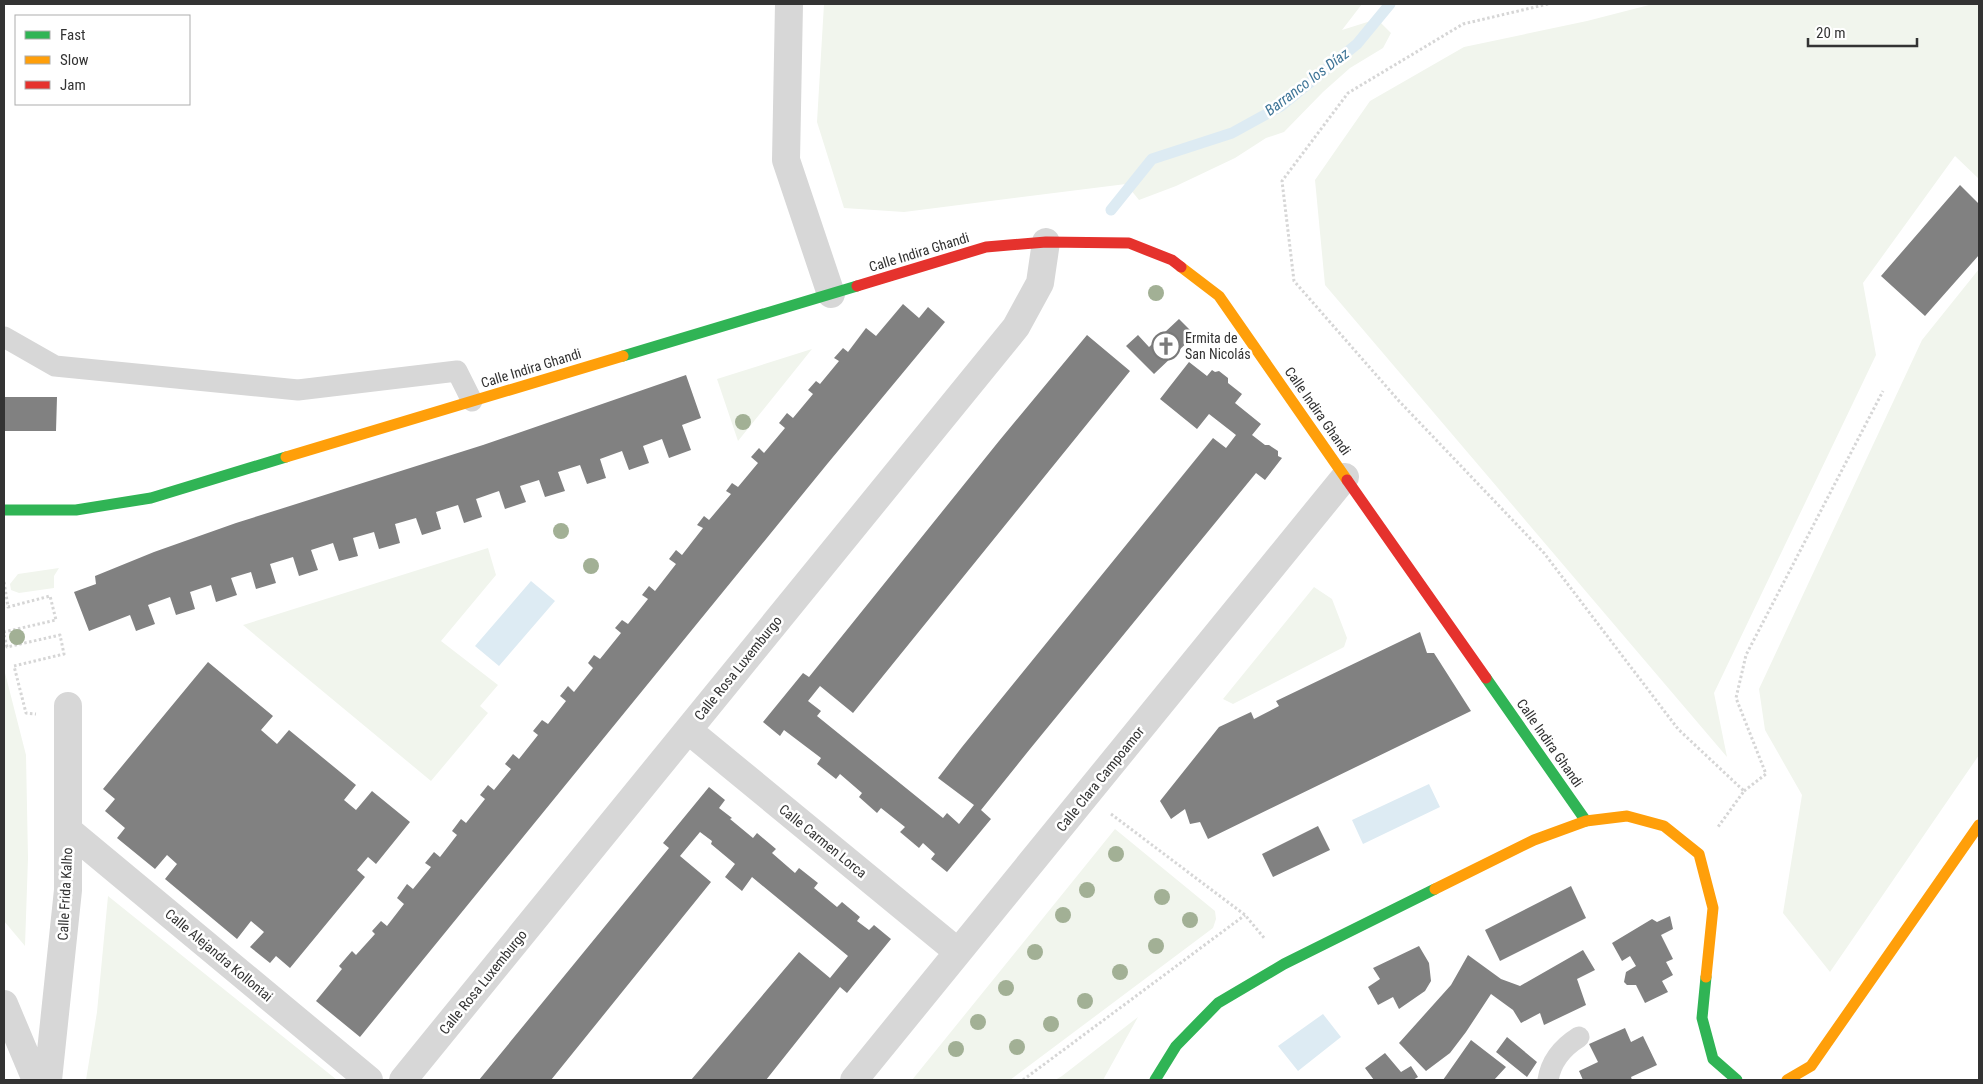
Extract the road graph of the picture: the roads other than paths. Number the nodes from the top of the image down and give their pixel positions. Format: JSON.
{"nodes":[{"id":1,"x":789,"y":4,"type":"edge"},
{"id":2,"x":1046,"y":242,"type":"junction"},
{"id":3,"x":831,"y":294,"type":"junction"},
{"id":4,"x":4,"y":336,"type":"edge"},
{"id":5,"x":472,"y":401,"type":"junction"},
{"id":6,"x":1345,"y":477,"type":"junction"},
{"id":7,"x":4,"y":510,"type":"edge"},
{"id":8,"x":68,"y":712,"type":"road end"},
{"id":9,"x":688,"y":730,"type":"junction"},
{"id":10,"x":1586,"y":821,"type":"junction"},
{"id":11,"x":1979,"y":825,"type":"edge"},
{"id":12,"x":68,"y":830,"type":"junction"},
{"id":13,"x":958,"y":952,"type":"junction"},
{"id":14,"x":4,"y":1004,"type":"edge"},
{"id":15,"x":1579,"y":1037,"type":"dead end"},
{"id":16,"x":1725,"y":1077,"type":"edge"},
{"id":17,"x":36,"y":1080,"type":"edge"},
{"id":18,"x":48,"y":1080,"type":"edge"},
{"id":19,"x":369,"y":1080,"type":"edge"},
{"id":20,"x":403,"y":1080,"type":"edge"},
{"id":21,"x":854,"y":1080,"type":"edge"},
{"id":22,"x":1155,"y":1080,"type":"edge"},
{"id":23,"x":1548,"y":1080,"type":"edge"},
{"id":24,"x":1787,"y":1080,"type":"edge"}],
"edges":[{"from":1,"to":3,"type":"street"},
{"from":2,"to":3,"type":"street","name":"Calle Indira Ghandi"},
{"from":2,"to":6,"type":"street","name":"Calle Indira Ghandi"},
{"from":2,"to":9,"type":"street","name":"Calle Rosa Luxemburgo"},
{"from":3,"to":5,"type":"street","name":"Calle Indira Ghandi"},
{"from":4,"to":5,"type":"lane"},
{"from":5,"to":7,"type":"street","name":"Calle Indira Ghandi"},
{"from":6,"to":10,"type":"street","name":"Calle Indira Ghandi"},
{"from":6,"to":13,"type":"street","name":"Calle Clara Campoamor"},
{"from":8,"to":12,"type":"street","name":"Calle Frida Kalho"},
{"from":9,"to":13,"type":"street","name":"Calle Carmen Lorca"},
{"from":9,"to":20,"type":"street","name":"Calle Rosa Luxemburgo"},
{"from":10,"to":16,"type":"street"},
{"from":10,"to":22,"type":"street"},
{"from":11,"to":24,"type":"street"},
{"from":12,"to":18,"type":"street","name":"Calle Frida Kalho"},
{"from":12,"to":19,"type":"street","name":"Calle Alejandra Kollontai"},
{"from":13,"to":21,"type":"street","name":"Calle Clara Campoamor"},
{"from":14,"to":17,"type":"street"},
{"from":15,"to":23,"type":"lane"}]}
